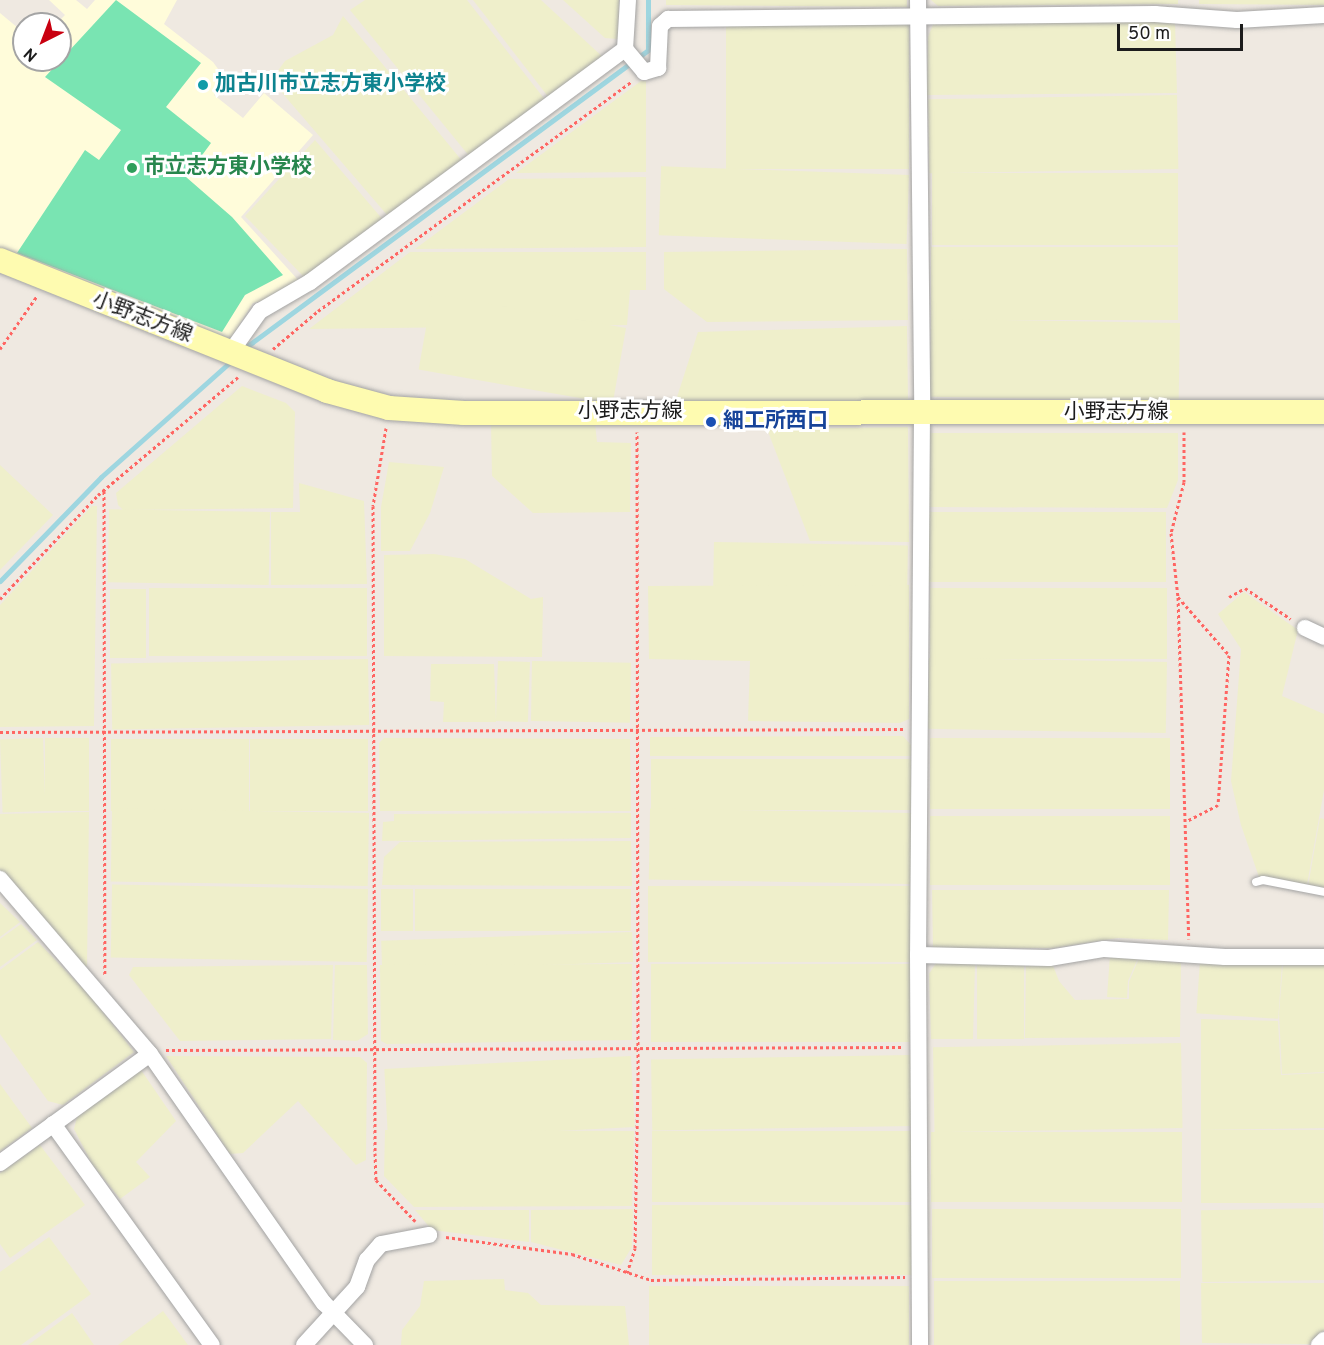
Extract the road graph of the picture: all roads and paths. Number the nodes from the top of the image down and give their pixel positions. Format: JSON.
{"nodes":[{"id":1,"x":628,"y":0,"type":"edge"},
{"id":2,"x":918,"y":8,"type":"edge"},
{"id":3,"x":1324,"y":15,"type":"edge"},
{"id":4,"x":624,"y":49,"type":"junction"},
{"id":5,"x":644,"y":72,"type":"junction"},
{"id":6,"x":0,"y":260,"type":"edge"},
{"id":7,"x":48,"y":280,"type":"junction"},
{"id":8,"x":0,"y":349,"type":"edge"},
{"id":9,"x":245,"y":359,"type":"junction"},
{"id":10,"x":389,"y":408,"type":"junction"},
{"id":11,"x":638,"y":412,"type":"junction"},
{"id":12,"x":1184,"y":412,"type":"junction"},
{"id":13,"x":1324,"y":412,"type":"edge"},
{"id":14,"x":922,"y":414,"type":"junction"},
{"id":15,"x":104,"y":491,"type":"junction"},
{"id":16,"x":1178,"y":597,"type":"junction"},
{"id":17,"x":1229,"y":597,"type":"dead end"},
{"id":18,"x":0,"y":598,"type":"edge"},
{"id":19,"x":1305,"y":628,"type":"joint"},
{"id":20,"x":1324,"y":637,"type":"edge"},
{"id":21,"x":919,"y":729,"type":"junction"},
{"id":22,"x":106,"y":731,"type":"junction"},
{"id":23,"x":0,"y":732,"type":"edge"},
{"id":24,"x":374,"y":732,"type":"junction"},
{"id":25,"x":636,"y":732,"type":"junction"},
{"id":26,"x":1186,"y":820,"type":"junction"},
{"id":27,"x":0,"y":879,"type":"edge"},
{"id":28,"x":1256,"y":882,"type":"dead end"},
{"id":29,"x":1324,"y":892,"type":"edge"},
{"id":30,"x":1190,"y":953,"type":"junction"},
{"id":31,"x":918,"y":955,"type":"junction"},
{"id":32,"x":1324,"y":957,"type":"edge"},
{"id":33,"x":102,"y":995,"type":"junction"},
{"id":34,"x":919,"y":1047,"type":"junction"},
{"id":35,"x":373,"y":1050,"type":"junction"},
{"id":36,"x":637,"y":1050,"type":"junction"},
{"id":37,"x":150,"y":1054,"type":"junction"},
{"id":38,"x":53,"y":1124,"type":"junction"},
{"id":39,"x":0,"y":1163,"type":"edge"},
{"id":40,"x":429,"y":1235,"type":"junction"},
{"id":41,"x":627,"y":1273,"type":"junction"},
{"id":42,"x":920,"y":1277,"type":"junction"},
{"id":43,"x":334,"y":1316,"type":"junction"},
{"id":44,"x":1324,"y":1340,"type":"edge"},
{"id":45,"x":212,"y":1345,"type":"edge"},
{"id":46,"x":304,"y":1345,"type":"edge"},
{"id":47,"x":364,"y":1345,"type":"edge"},
{"id":48,"x":920,"y":1345,"type":"edge"},
{"id":49,"x":1319,"y":1345,"type":"edge"}],
"edges":[{"from":1,"to":4,"type":"street"},
{"from":2,"to":3,"type":"street"},
{"from":2,"to":5,"type":"street"},
{"from":2,"to":14,"type":"street"},
{"from":4,"to":5,"type":"street"},
{"from":4,"to":9,"type":"street"},
{"from":5,"to":9,"type":"path"},
{"from":6,"to":7,"type":"main road","name":"小野志方線"},
{"from":7,"to":8,"type":"path"},
{"from":7,"to":9,"type":"main road","name":"小野志方線"},
{"from":9,"to":10,"type":"main road","name":"小野志方線"},
{"from":9,"to":15,"type":"path"},
{"from":10,"to":11,"type":"main road","name":"小野志方線"},
{"from":10,"to":24,"type":"path"},
{"from":11,"to":14,"type":"main road","name":"小野志方線"},
{"from":11,"to":25,"type":"path"},
{"from":12,"to":13,"type":"main road","name":"小野志方線"},
{"from":12,"to":14,"type":"main road","name":"小野志方線"},
{"from":12,"to":16,"type":"path"},
{"from":14,"to":21,"type":"street"},
{"from":15,"to":18,"type":"path"},
{"from":15,"to":22,"type":"path"},
{"from":16,"to":26,"type":"path"},
{"from":16,"to":26,"type":"path"},
{"from":17,"to":19,"type":"path"},
{"from":19,"to":20,"type":"street"},
{"from":21,"to":25,"type":"path"},
{"from":21,"to":31,"type":"street"},
{"from":22,"to":23,"type":"path"},
{"from":22,"to":24,"type":"path"},
{"from":22,"to":33,"type":"path"},
{"from":24,"to":25,"type":"path"},
{"from":24,"to":35,"type":"path"},
{"from":25,"to":36,"type":"path"},
{"from":26,"to":30,"type":"path"},
{"from":27,"to":33,"type":"street"},
{"from":28,"to":29,"type":"lane"},
{"from":30,"to":31,"type":"street"},
{"from":30,"to":32,"type":"street"},
{"from":31,"to":34,"type":"street"},
{"from":33,"to":37,"type":"street"},
{"from":34,"to":36,"type":"path"},
{"from":34,"to":42,"type":"street"},
{"from":35,"to":36,"type":"path"},
{"from":35,"to":37,"type":"path"},
{"from":35,"to":40,"type":"path"},
{"from":36,"to":41,"type":"path"},
{"from":37,"to":38,"type":"street"},
{"from":37,"to":43,"type":"street"},
{"from":38,"to":39,"type":"street"},
{"from":38,"to":45,"type":"street"},
{"from":40,"to":41,"type":"path"},
{"from":40,"to":43,"type":"street"},
{"from":41,"to":42,"type":"path"},
{"from":42,"to":48,"type":"street"},
{"from":43,"to":46,"type":"street"},
{"from":43,"to":47,"type":"street"},
{"from":44,"to":49,"type":"street"}]}
